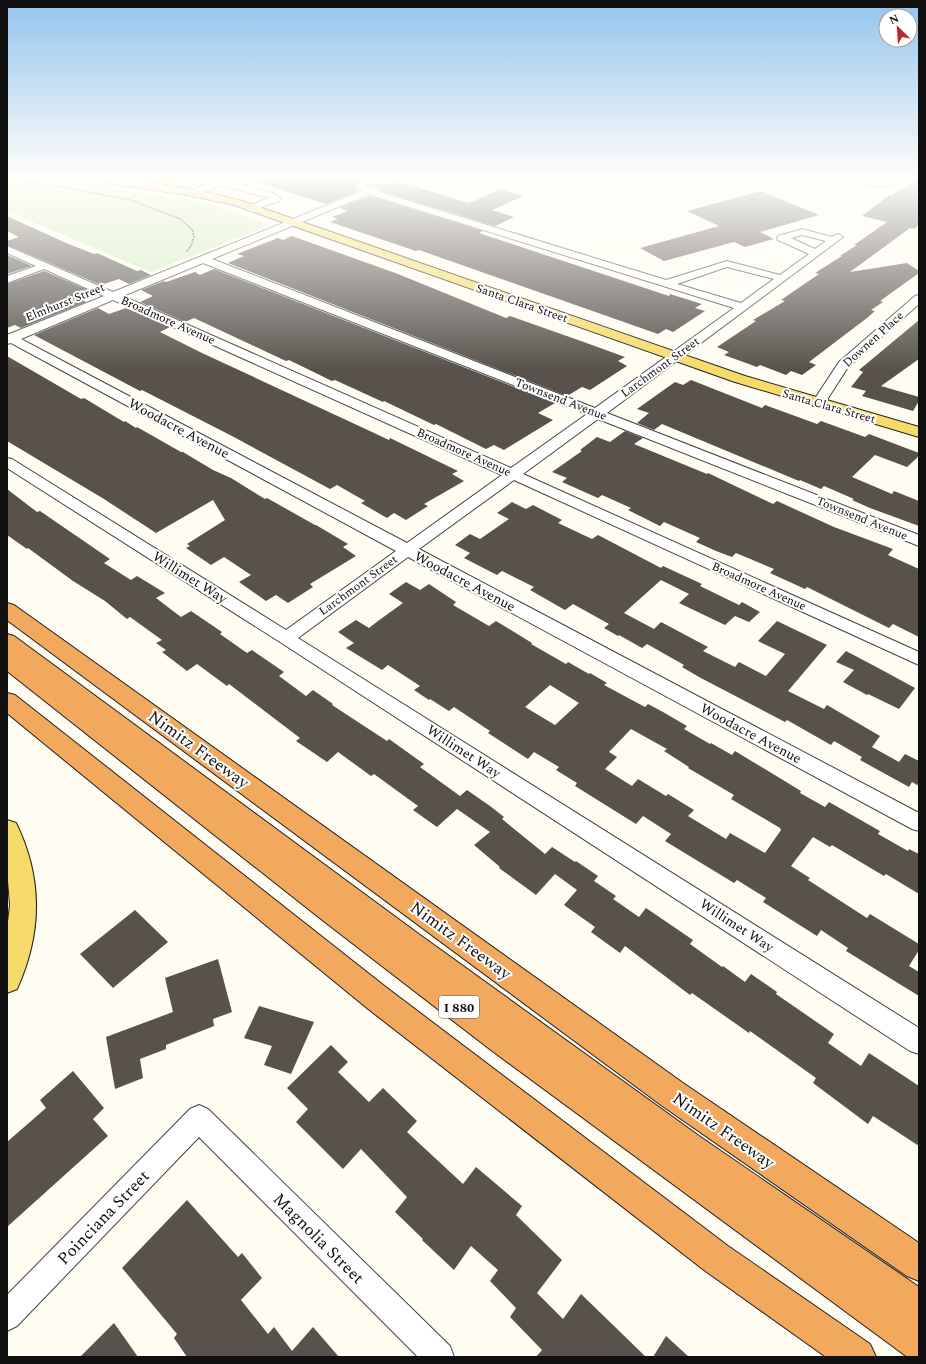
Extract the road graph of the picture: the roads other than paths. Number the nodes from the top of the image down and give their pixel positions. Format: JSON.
{"nodes":[{"id":1,"x":241,"y":243,"type":"edge"},
{"id":2,"x":348,"y":243,"type":"edge"},
{"id":3,"x":534,"y":243,"type":"edge"},
{"id":4,"x":793,"y":243,"type":"edge"},
{"id":5,"x":829,"y":243,"type":"edge"},
{"id":6,"x":7,"y":249,"type":"edge"},
{"id":7,"x":816,"y":252,"type":"junction"},
{"id":8,"x":202,"y":258,"type":"junction"},
{"id":9,"x":44,"y":266,"type":"junction"},
{"id":10,"x":781,"y":278,"type":"junction"},
{"id":11,"x":7,"y":280,"type":"edge"},
{"id":12,"x":666,"y":284,"type":"junction"},
{"id":13,"x":112,"y":296,"type":"junction"},
{"id":14,"x":919,"y":298,"type":"edge"},
{"id":15,"x":741,"y":307,"type":"junction"},
{"id":16,"x":9,"y":339,"type":"edge"},
{"id":17,"x":675,"y":357,"type":"junction"},
{"id":18,"x":818,"y":403,"type":"junction"},
{"id":19,"x":596,"y":413,"type":"junction"},
{"id":20,"x":919,"y":432,"type":"edge"},
{"id":21,"x":7,"y":462,"type":"edge"},
{"id":22,"x":512,"y":474,"type":"junction"},
{"id":23,"x":919,"y":541,"type":"edge"},
{"id":24,"x":407,"y":550,"type":"junction"},
{"id":25,"x":7,"y":610,"type":"edge"},
{"id":26,"x":286,"y":638,"type":"junction"},
{"id":27,"x":7,"y":641,"type":"edge"},
{"id":28,"x":919,"y":659,"type":"edge"},
{"id":29,"x":7,"y":660,"type":"edge"},
{"id":30,"x":7,"y":701,"type":"edge"},
{"id":31,"x":919,"y":823,"type":"edge"},
{"id":32,"x":7,"y":830,"type":"edge"},
{"id":33,"x":7,"y":980,"type":"edge"},
{"id":34,"x":919,"y":1042,"type":"edge"},
{"id":35,"x":199,"y":1118,"type":"joint"},
{"id":36,"x":919,"y":1264,"type":"edge"},
{"id":37,"x":919,"y":1308,"type":"edge"},
{"id":38,"x":7,"y":1316,"type":"edge"},
{"id":39,"x":919,"y":1343,"type":"edge"},
{"id":40,"x":439,"y":1357,"type":"edge"},
{"id":41,"x":857,"y":1357,"type":"edge"}],
"edges":[{"from":1,"to":8,"type":"street","name":"Elmhurst Street"},
{"from":2,"to":17,"type":"main road","name":"Santa Clara Street"},
{"from":3,"to":12,"type":"street"},
{"from":4,"to":7,"type":"street","name":"Larchmont Street"},
{"from":5,"to":7,"type":"street","name":"Larchmont Street"},
{"from":6,"to":9,"type":"street","name":"Broadmore Avenue"},
{"from":7,"to":10,"type":"street","name":"Larchmont Street"},
{"from":8,"to":13,"type":"street","name":"Elmhurst Street"},
{"from":8,"to":19,"type":"street","name":"Townsend Avenue"},
{"from":9,"to":11,"type":"street"},
{"from":9,"to":13,"type":"street","name":"Broadmore Avenue"},
{"from":10,"to":12,"type":"street"},
{"from":10,"to":15,"type":"street","name":"Larchmont Street"},
{"from":12,"to":15,"type":"street"},
{"from":13,"to":16,"type":"street","name":"Elmhurst Street"},
{"from":13,"to":22,"type":"street","name":"Broadmore Avenue"},
{"from":14,"to":18,"type":"street","name":"Downen Place"},
{"from":15,"to":17,"type":"street","name":"Larchmont Street"},
{"from":16,"to":24,"type":"street","name":"Woodacre Avenue"},
{"from":17,"to":18,"type":"main road","name":"Santa Clara Street"},
{"from":17,"to":19,"type":"street","name":"Larchmont Street"},
{"from":18,"to":20,"type":"main road","name":"Santa Clara Street"},
{"from":19,"to":22,"type":"street","name":"Larchmont Street"},
{"from":19,"to":23,"type":"street","name":"Townsend Avenue"},
{"from":21,"to":26,"type":"street","name":"Willimet Way"},
{"from":22,"to":24,"type":"street","name":"Larchmont Street"},
{"from":22,"to":28,"type":"street","name":"Broadmore Avenue"},
{"from":24,"to":26,"type":"street","name":"Larchmont Street"},
{"from":24,"to":31,"type":"street","name":"Woodacre Avenue"},
{"from":25,"to":36,"type":"highway","name":"Nimitz Freeway"},
{"from":26,"to":34,"type":"street","name":"Willimet Way"},
{"from":27,"to":37,"type":"highway","number":"I 880"},
{"from":29,"to":39,"type":"highway","number":"I 880"},
{"from":30,"to":41,"type":"highway"},
{"from":32,"to":33,"type":"main road"},
{"from":35,"to":38,"type":"street","name":"Poinciana Street"},
{"from":35,"to":40,"type":"street","name":"Magnolia Street"}]}
